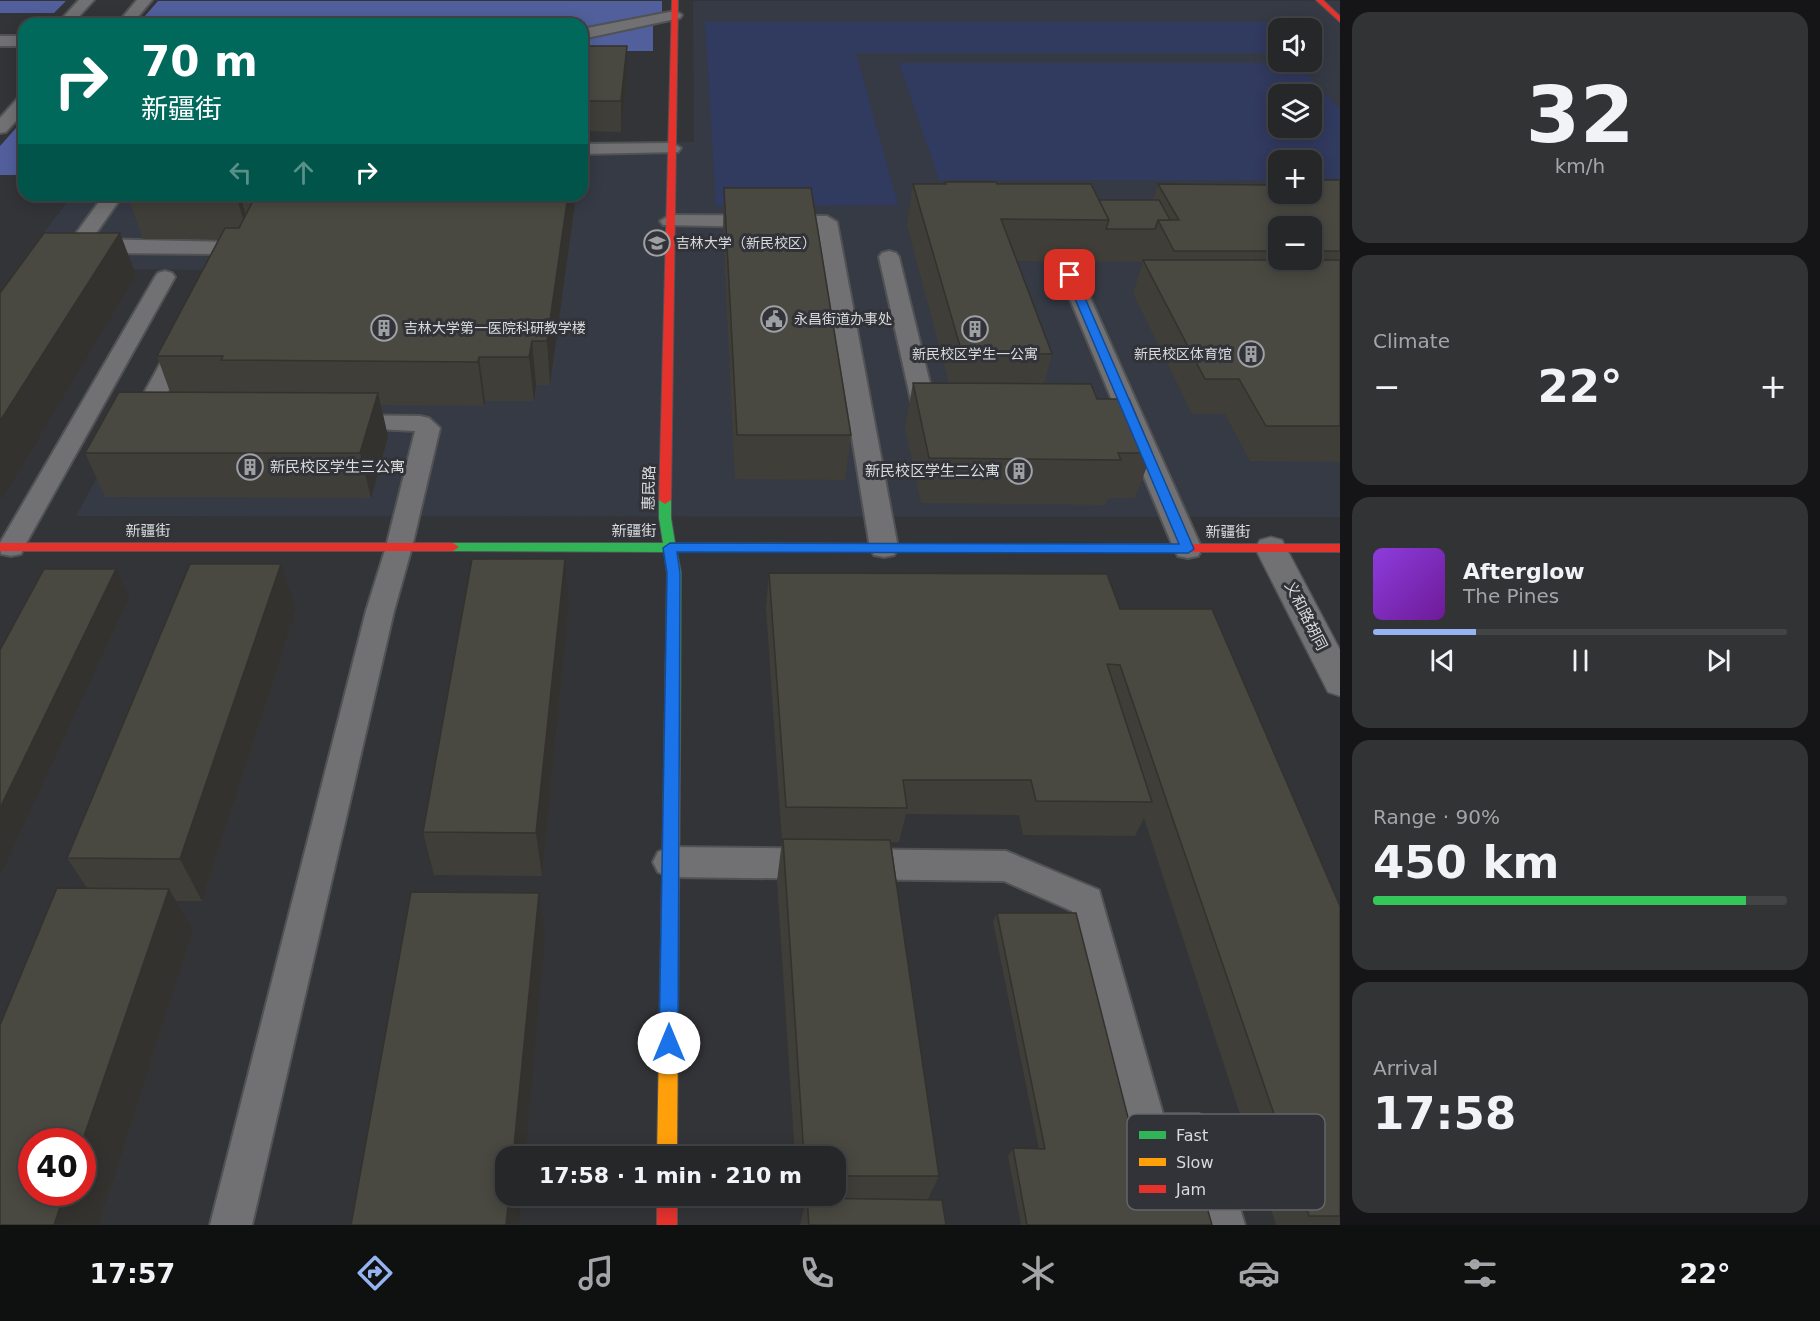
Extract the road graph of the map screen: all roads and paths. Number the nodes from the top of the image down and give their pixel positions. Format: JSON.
{"nodes":[{"id":1,"x":87,"y":0,"type":"edge"},
{"id":2,"x":145,"y":0,"type":"edge"},
{"id":3,"x":1319,"y":0,"type":"edge"},
{"id":4,"x":675,"y":7,"type":"edge"},
{"id":5,"x":70,"y":18,"type":"edge"},
{"id":6,"x":129,"y":18,"type":"edge"},
{"id":7,"x":1340,"y":20,"type":"edge"},
{"id":8,"x":588,"y":32,"type":"edge"},
{"id":9,"x":0,"y":41,"type":"edge"},
{"id":10,"x":18,"y":41,"type":"edge"},
{"id":11,"x":18,"y":108,"type":"edge"},
{"id":12,"x":0,"y":128,"type":"edge"},
{"id":13,"x":672,"y":148,"type":"junction"},
{"id":14,"x":588,"y":149,"type":"edge"},
{"id":15,"x":110,"y":201,"type":"edge"},
{"id":16,"x":670,"y":220,"type":"junction"},
{"id":17,"x":889,"y":257,"type":"dead end"},
{"id":18,"x":1070,"y":275,"type":"dead end"},
{"id":19,"x":165,"y":277,"type":"dead end"},
{"id":20,"x":210,"y":289,"type":"edge"},
{"id":21,"x":194,"y":320,"type":"edge"},
{"id":22,"x":950,"y":414,"type":"edge"},
{"id":23,"x":1105,"y":414,"type":"edge"},
{"id":24,"x":1129,"y":414,"type":"junction"},
{"id":25,"x":183,"y":421,"type":"edge"},
{"id":26,"x":325,"y":422,"type":"edge"},
{"id":27,"x":399,"y":547,"type":"junction"},
{"id":28,"x":670,"y":548,"type":"junction"},
{"id":29,"x":884,"y":548,"type":"junction"},
{"id":30,"x":1271,"y":548,"type":"junction"},
{"id":31,"x":1340,"y":548,"type":"edge"},
{"id":32,"x":1188,"y":549,"type":"junction"},
{"id":33,"x":4,"y":553,"type":"edge"},
{"id":34,"x":1340,"y":683,"type":"edge"},
{"id":35,"x":670,"y":862,"type":"junction"},
{"id":36,"x":1143,"y":1114,"type":"edge"},
{"id":37,"x":667,"y":1146,"type":"edge"},
{"id":38,"x":667,"y":1206,"type":"edge"},
{"id":39,"x":1220,"y":1210,"type":"edge"},
{"id":40,"x":231,"y":1225,"type":"edge"},
{"id":41,"x":667,"y":1225,"type":"edge"},
{"id":42,"x":1224,"y":1225,"type":"edge"}],
"edges":[{"from":1,"to":5,"type":"lane"},
{"from":2,"to":6,"type":"lane"},
{"from":3,"to":7,"type":"street"},
{"from":4,"to":8,"type":"lane"},
{"from":4,"to":13,"type":"street","name":"惠民路"},
{"from":9,"to":10,"type":"lane"},
{"from":11,"to":12,"type":"lane"},
{"from":13,"to":14,"type":"lane"},
{"from":13,"to":16,"type":"street","name":"惠民路"},
{"from":15,"to":20,"type":"lane"},
{"from":16,"to":28,"type":"street","name":"惠民路"},
{"from":16,"to":29,"type":"lane"},
{"from":17,"to":22,"type":"lane"},
{"from":18,"to":24,"type":"lane"},
{"from":19,"to":33,"type":"lane"},
{"from":21,"to":25,"type":"lane"},
{"from":23,"to":24,"type":"lane"},
{"from":24,"to":32,"type":"lane"},
{"from":26,"to":27,"type":"lane"},
{"from":27,"to":28,"type":"street","name":"新疆街"},
{"from":27,"to":33,"type":"street","name":"新疆街"},
{"from":27,"to":40,"type":"lane"},
{"from":28,"to":29,"type":"street","name":"新疆街"},
{"from":28,"to":35,"type":"street","name":"惠民路"},
{"from":29,"to":32,"type":"street","name":"新疆街"},
{"from":30,"to":31,"type":"street","name":"新疆街"},
{"from":30,"to":32,"type":"street","name":"新疆街"},
{"from":30,"to":34,"type":"street","name":"义和路胡同"},
{"from":35,"to":36,"type":"lane"},
{"from":35,"to":37,"type":"street","name":"惠民路"},
{"from":38,"to":41,"type":"street"},
{"from":39,"to":42,"type":"lane"}]}
